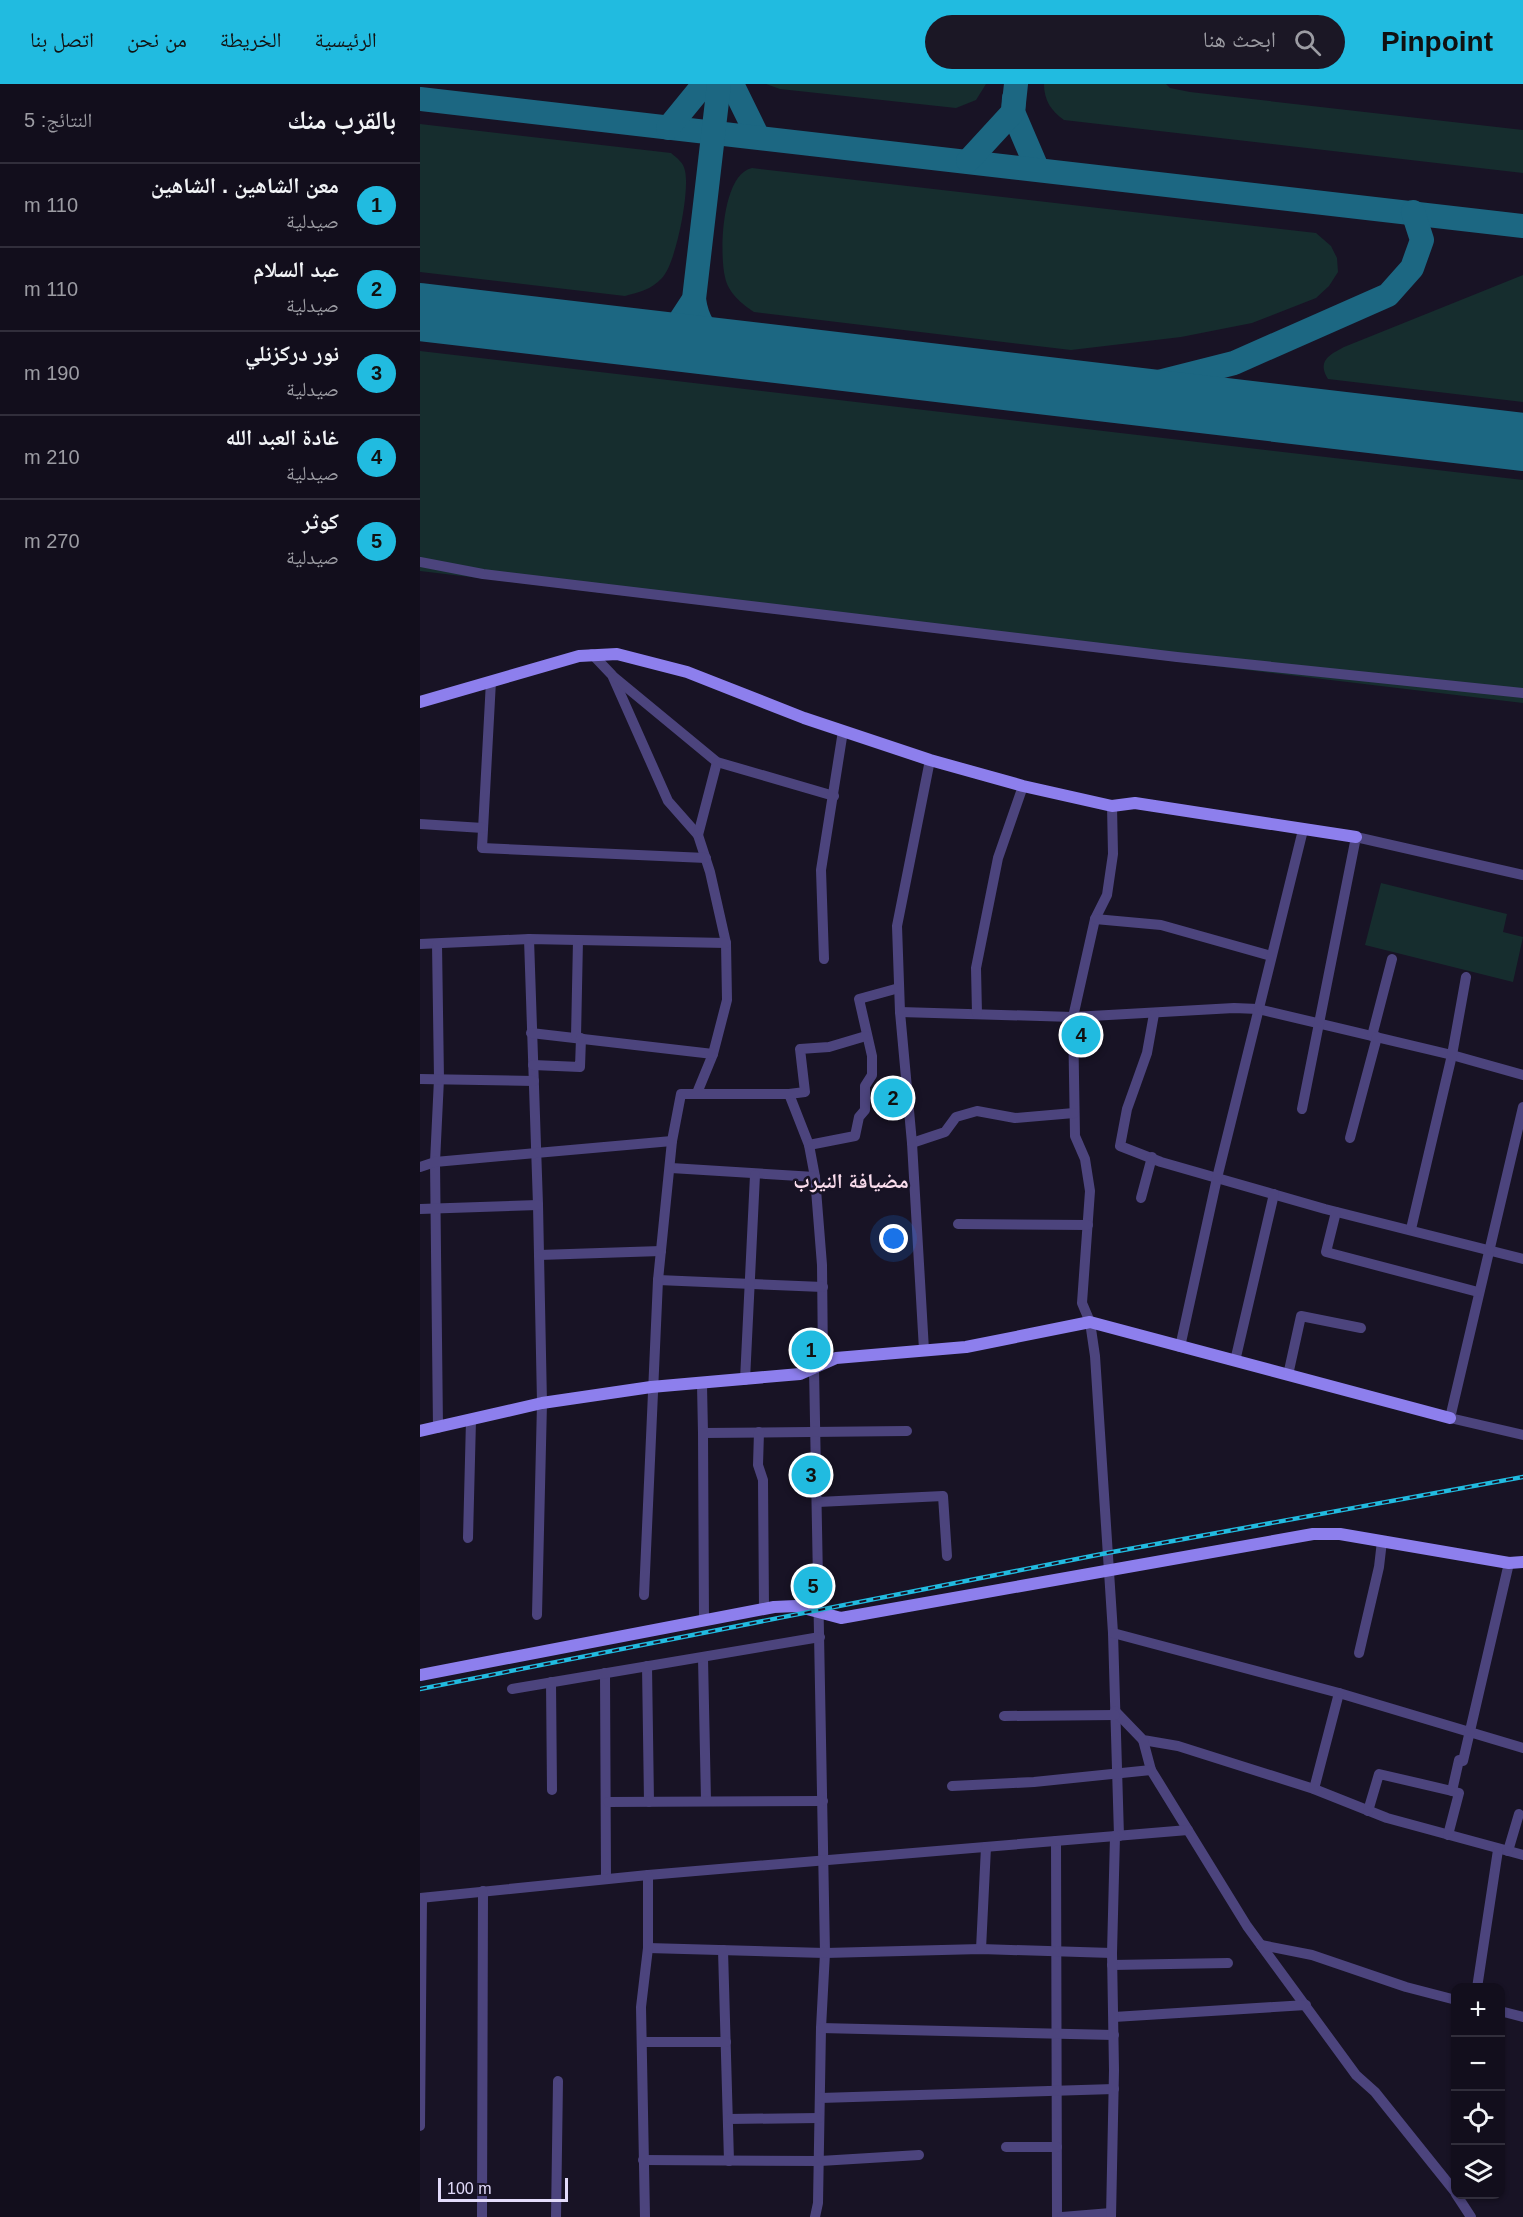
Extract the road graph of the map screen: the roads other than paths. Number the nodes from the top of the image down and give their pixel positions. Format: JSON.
{"nodes":[{"id":1,"x":420,"y":562,"type":"edge"},
{"id":2,"x":592,"y":654,"type":"junction"},
{"id":3,"x":612,"y":675,"type":"junction"},
{"id":4,"x":491,"y":681,"type":"junction"},
{"id":5,"x":1523,"y":693,"type":"edge"},
{"id":6,"x":420,"y":702,"type":"edge"},
{"id":7,"x":843,"y":731,"type":"junction"},
{"id":8,"x":930,"y":760,"type":"junction"},
{"id":9,"x":717,"y":762,"type":"junction"},
{"id":10,"x":1023,"y":786,"type":"junction"},
{"id":11,"x":834,"y":796,"type":"junction"},
{"id":12,"x":1112,"y":806,"type":"junction"},
{"id":13,"x":420,"y":824,"type":"edge"},
{"id":14,"x":483,"y":828,"type":"junction"},
{"id":15,"x":1303,"y":830,"type":"junction"},
{"id":16,"x":698,"y":836,"type":"junction"},
{"id":17,"x":1356,"y":837,"type":"junction"},
{"id":18,"x":706,"y":858,"type":"junction"},
{"id":19,"x":1523,"y":875,"type":"edge"},
{"id":20,"x":1095,"y":919,"type":"junction"},
{"id":21,"x":529,"y":939,"type":"junction"},
{"id":22,"x":578,"y":940,"type":"junction"},
{"id":23,"x":726,"y":943,"type":"junction"},
{"id":24,"x":420,"y":944,"type":"edge"},
{"id":25,"x":437,"y":944,"type":"junction"},
{"id":26,"x":1271,"y":956,"type":"junction"},
{"id":27,"x":824,"y":959,"type":"dead end"},
{"id":28,"x":1392,"y":959,"type":"dead end"},
{"id":29,"x":1466,"y":977,"type":"dead end"},
{"id":30,"x":899,"y":988,"type":"junction"},
{"id":31,"x":1258,"y":1009,"type":"junction"},
{"id":32,"x":900,"y":1012,"type":"junction"},
{"id":33,"x":977,"y":1014,"type":"junction"},
{"id":34,"x":1154,"y":1014,"type":"junction"},
{"id":35,"x":1073,"y":1017,"type":"junction"},
{"id":36,"x":1320,"y":1024,"type":"junction"},
{"id":37,"x":531,"y":1033,"type":"junction"},
{"id":38,"x":866,"y":1036,"type":"junction"},
{"id":39,"x":1374,"y":1037,"type":"junction"},
{"id":40,"x":578,"y":1038,"type":"junction"},
{"id":41,"x":713,"y":1054,"type":"junction"},
{"id":42,"x":1452,"y":1055,"type":"junction"},
{"id":43,"x":533,"y":1065,"type":"junction"},
{"id":44,"x":1523,"y":1075,"type":"edge"},
{"id":45,"x":420,"y":1079,"type":"edge"},
{"id":46,"x":439,"y":1079,"type":"junction"},
{"id":47,"x":534,"y":1081,"type":"junction"},
{"id":48,"x":697,"y":1093,"type":"junction"},
{"id":49,"x":789,"y":1094,"type":"junction"},
{"id":50,"x":1523,"y":1107,"type":"edge"},
{"id":51,"x":1302,"y":1109,"type":"dead end"},
{"id":52,"x":1074,"y":1113,"type":"junction"},
{"id":53,"x":1350,"y":1138,"type":"dead end"},
{"id":54,"x":672,"y":1141,"type":"junction"},
{"id":55,"x":912,"y":1143,"type":"junction"},
{"id":56,"x":809,"y":1146,"type":"junction"},
{"id":57,"x":536,"y":1153,"type":"junction"},
{"id":58,"x":1152,"y":1157,"type":"junction"},
{"id":59,"x":435,"y":1162,"type":"junction"},
{"id":60,"x":420,"y":1167,"type":"edge"},
{"id":61,"x":671,"y":1168,"type":"junction"},
{"id":62,"x":755,"y":1175,"type":"junction"},
{"id":63,"x":815,"y":1177,"type":"junction"},
{"id":64,"x":1217,"y":1178,"type":"junction"},
{"id":65,"x":1274,"y":1194,"type":"junction"},
{"id":66,"x":1141,"y":1198,"type":"dead end"},
{"id":67,"x":538,"y":1205,"type":"junction"},
{"id":68,"x":436,"y":1208,"type":"junction"},
{"id":69,"x":420,"y":1209,"type":"edge"},
{"id":70,"x":1336,"y":1212,"type":"junction"},
{"id":71,"x":958,"y":1224,"type":"dead end"},
{"id":72,"x":1088,"y":1225,"type":"junction"},
{"id":73,"x":1411,"y":1229,"type":"junction"},
{"id":74,"x":1488,"y":1249,"type":"junction"},
{"id":75,"x":661,"y":1251,"type":"junction"},
{"id":76,"x":539,"y":1255,"type":"junction"},
{"id":77,"x":1523,"y":1259,"type":"edge"},
{"id":78,"x":658,"y":1280,"type":"junction"},
{"id":79,"x":748,"y":1285,"type":"junction"},
{"id":80,"x":823,"y":1287,"type":"junction"},
{"id":81,"x":1478,"y":1292,"type":"junction"},
{"id":82,"x":1090,"y":1322,"type":"junction"},
{"id":83,"x":1361,"y":1328,"type":"dead end"},
{"id":84,"x":1180,"y":1347,"type":"junction"},
{"id":85,"x":924,"y":1350,"type":"junction"},
{"id":86,"x":1235,"y":1361,"type":"junction"},
{"id":87,"x":818,"y":1366,"type":"junction"},
{"id":88,"x":1288,"y":1375,"type":"junction"},
{"id":89,"x":745,"y":1380,"type":"junction"},
{"id":90,"x":702,"y":1385,"type":"junction"},
{"id":91,"x":651,"y":1387,"type":"junction"},
{"id":92,"x":542,"y":1403,"type":"junction"},
{"id":93,"x":1450,"y":1418,"type":"junction"},
{"id":94,"x":471,"y":1420,"type":"junction"},
{"id":95,"x":438,"y":1428,"type":"junction"},
{"id":96,"x":420,"y":1431,"type":"edge"},
{"id":97,"x":907,"y":1431,"type":"dead end"},
{"id":98,"x":759,"y":1432,"type":"junction"},
{"id":99,"x":816,"y":1432,"type":"junction"},
{"id":100,"x":703,"y":1433,"type":"junction"},
{"id":101,"x":1523,"y":1435,"type":"edge"},
{"id":102,"x":818,"y":1502,"type":"junction"},
{"id":103,"x":468,"y":1538,"type":"dead end"},
{"id":104,"x":1382,"y":1541,"type":"junction"},
{"id":105,"x":947,"y":1556,"type":"dead end"},
{"id":106,"x":1523,"y":1562,"type":"edge"},
{"id":107,"x":1509,"y":1563,"type":"junction"},
{"id":108,"x":1109,"y":1569,"type":"junction"},
{"id":109,"x":644,"y":1595,"type":"dead end"},
{"id":110,"x":764,"y":1609,"type":"junction"},
{"id":111,"x":820,"y":1611,"type":"junction"},
{"id":112,"x":537,"y":1615,"type":"dead end"},
{"id":113,"x":704,"y":1621,"type":"junction"},
{"id":114,"x":1113,"y":1632,"type":"junction"},
{"id":115,"x":820,"y":1637,"type":"junction"},
{"id":116,"x":1359,"y":1653,"type":"dead end"},
{"id":117,"x":703,"y":1658,"type":"junction"},
{"id":118,"x":647,"y":1665,"type":"junction"},
{"id":119,"x":605,"y":1673,"type":"junction"},
{"id":120,"x":420,"y":1676,"type":"edge"},
{"id":121,"x":551,"y":1682,"type":"junction"},
{"id":122,"x":512,"y":1689,"type":"dead end"},
{"id":123,"x":1339,"y":1693,"type":"junction"},
{"id":124,"x":1115,"y":1713,"type":"junction"},
{"id":125,"x":1004,"y":1716,"type":"dead end"},
{"id":126,"x":1468,"y":1733,"type":"junction"},
{"id":127,"x":1143,"y":1740,"type":"junction"},
{"id":128,"x":1523,"y":1748,"type":"edge"},
{"id":129,"x":1151,"y":1770,"type":"junction"},
{"id":130,"x":1118,"y":1774,"type":"junction"},
{"id":131,"x":952,"y":1786,"type":"dead end"},
{"id":132,"x":552,"y":1790,"type":"dead end"},
{"id":133,"x":1314,"y":1790,"type":"junction"},
{"id":134,"x":1452,"y":1791,"type":"junction"},
{"id":135,"x":706,"y":1801,"type":"junction"},
{"id":136,"x":823,"y":1801,"type":"junction"},
{"id":137,"x":608,"y":1802,"type":"junction"},
{"id":138,"x":649,"y":1802,"type":"junction"},
{"id":139,"x":1368,"y":1811,"type":"junction"},
{"id":140,"x":1520,"y":1814,"type":"dead end"},
{"id":141,"x":1188,"y":1830,"type":"junction"},
{"id":142,"x":1448,"y":1835,"type":"junction"},
{"id":143,"x":1117,"y":1836,"type":"junction"},
{"id":144,"x":1056,"y":1841,"type":"junction"},
{"id":145,"x":986,"y":1847,"type":"junction"},
{"id":146,"x":1503,"y":1850,"type":"junction"},
{"id":147,"x":1523,"y":1855,"type":"edge"},
{"id":148,"x":823,"y":1860,"type":"junction"},
{"id":149,"x":648,"y":1875,"type":"junction"},
{"id":150,"x":606,"y":1879,"type":"junction"},
{"id":151,"x":483,"y":1890,"type":"junction"},
{"id":152,"x":421,"y":1898,"type":"edge"},
{"id":153,"x":1262,"y":1945,"type":"junction"},
{"id":154,"x":648,"y":1948,"type":"junction"},
{"id":155,"x":981,"y":1949,"type":"junction"},
{"id":156,"x":723,"y":1950,"type":"junction"},
{"id":157,"x":1055,"y":1952,"type":"junction"},
{"id":158,"x":825,"y":1953,"type":"junction"},
{"id":159,"x":1112,"y":1953,"type":"junction"},
{"id":160,"x":1228,"y":1963,"type":"dead end"},
{"id":161,"x":1112,"y":1965,"type":"junction"},
{"id":162,"x":1478,"y":1983,"type":"edge"},
{"id":163,"x":1451,"y":1999,"type":"edge"},
{"id":164,"x":1306,"y":2004,"type":"junction"},
{"id":165,"x":1505,"y":2012,"type":"edge"},
{"id":166,"x":1114,"y":2017,"type":"junction"},
{"id":167,"x":1523,"y":2017,"type":"edge"},
{"id":168,"x":820,"y":2028,"type":"junction"},
{"id":169,"x":1058,"y":2034,"type":"junction"},
{"id":170,"x":1114,"y":2035,"type":"junction"},
{"id":171,"x":642,"y":2042,"type":"junction"},
{"id":172,"x":726,"y":2042,"type":"junction"},
{"id":173,"x":558,"y":2081,"type":"dead end"},
{"id":174,"x":1058,"y":2089,"type":"junction"},
{"id":175,"x":1114,"y":2089,"type":"junction"},
{"id":176,"x":820,"y":2098,"type":"junction"},
{"id":177,"x":819,"y":2118,"type":"junction"},
{"id":178,"x":729,"y":2119,"type":"junction"},
{"id":179,"x":420,"y":2126,"type":"edge"},
{"id":180,"x":1006,"y":2147,"type":"dead end"},
{"id":181,"x":1057,"y":2147,"type":"junction"},
{"id":182,"x":919,"y":2156,"type":"dead end"},
{"id":183,"x":643,"y":2160,"type":"junction"},
{"id":184,"x":729,"y":2161,"type":"junction"},
{"id":185,"x":820,"y":2161,"type":"junction"},
{"id":186,"x":1451,"y":2188,"type":"edge"},
{"id":187,"x":1459,"y":2199,"type":"edge"},
{"id":188,"x":1111,"y":2215,"type":"edge"},
{"id":189,"x":482,"y":2217,"type":"edge"},
{"id":190,"x":556,"y":2217,"type":"edge"},
{"id":191,"x":645,"y":2217,"type":"edge"},
{"id":192,"x":815,"y":2217,"type":"edge"},
{"id":193,"x":1057,"y":2217,"type":"edge"},
{"id":194,"x":1062,"y":2217,"type":"edge"},
{"id":195,"x":1471,"y":2217,"type":"edge"}],
"edges":[{"from":1,"to":5,"type":"street"},
{"from":2,"to":3,"type":"street"},
{"from":2,"to":4,"type":"street"},
{"from":2,"to":7,"type":"street"},
{"from":3,"to":9,"type":"street"},
{"from":3,"to":16,"type":"street"},
{"from":4,"to":6,"type":"street"},
{"from":4,"to":14,"type":"street"},
{"from":7,"to":8,"type":"street"},
{"from":7,"to":11,"type":"street"},
{"from":8,"to":10,"type":"street"},
{"from":8,"to":30,"type":"street"},
{"from":9,"to":11,"type":"street"},
{"from":9,"to":16,"type":"street"},
{"from":10,"to":12,"type":"street"},
{"from":10,"to":33,"type":"street"},
{"from":11,"to":27,"type":"street"},
{"from":12,"to":15,"type":"street"},
{"from":12,"to":20,"type":"street"},
{"from":13,"to":14,"type":"street"},
{"from":14,"to":18,"type":"street"},
{"from":15,"to":17,"type":"street"},
{"from":15,"to":26,"type":"street"},
{"from":16,"to":18,"type":"street"},
{"from":17,"to":19,"type":"street"},
{"from":17,"to":36,"type":"street"},
{"from":18,"to":23,"type":"street"},
{"from":20,"to":26,"type":"street"},
{"from":20,"to":35,"type":"street"},
{"from":21,"to":22,"type":"street"},
{"from":21,"to":25,"type":"street"},
{"from":21,"to":37,"type":"street"},
{"from":22,"to":23,"type":"street"},
{"from":22,"to":40,"type":"street"},
{"from":23,"to":41,"type":"street"},
{"from":24,"to":25,"type":"street"},
{"from":25,"to":46,"type":"street"},
{"from":26,"to":31,"type":"street"},
{"from":28,"to":39,"type":"street"},
{"from":29,"to":42,"type":"street"},
{"from":30,"to":32,"type":"street"},
{"from":30,"to":38,"type":"street"},
{"from":31,"to":34,"type":"street"},
{"from":31,"to":36,"type":"street"},
{"from":31,"to":64,"type":"street"},
{"from":32,"to":33,"type":"street"},
{"from":32,"to":55,"type":"street"},
{"from":33,"to":35,"type":"street"},
{"from":34,"to":35,"type":"street"},
{"from":34,"to":58,"type":"street"},
{"from":35,"to":52,"type":"street"},
{"from":36,"to":39,"type":"street"},
{"from":36,"to":51,"type":"street"},
{"from":37,"to":40,"type":"street"},
{"from":37,"to":43,"type":"street"},
{"from":38,"to":49,"type":"street"},
{"from":38,"to":56,"type":"street"},
{"from":39,"to":42,"type":"street"},
{"from":39,"to":53,"type":"street"},
{"from":40,"to":41,"type":"street"},
{"from":40,"to":43,"type":"street"},
{"from":41,"to":48,"type":"street"},
{"from":42,"to":44,"type":"street"},
{"from":42,"to":73,"type":"street"},
{"from":43,"to":47,"type":"street"},
{"from":45,"to":46,"type":"street"},
{"from":46,"to":47,"type":"street"},
{"from":46,"to":59,"type":"street"},
{"from":47,"to":57,"type":"street"},
{"from":48,"to":49,"type":"street"},
{"from":48,"to":54,"type":"street"},
{"from":49,"to":56,"type":"street"},
{"from":50,"to":74,"type":"street"},
{"from":52,"to":55,"type":"street"},
{"from":52,"to":72,"type":"street"},
{"from":54,"to":57,"type":"street"},
{"from":54,"to":61,"type":"street"},
{"from":55,"to":85,"type":"street"},
{"from":56,"to":63,"type":"street"},
{"from":57,"to":59,"type":"street"},
{"from":57,"to":67,"type":"street"},
{"from":58,"to":64,"type":"street"},
{"from":58,"to":66,"type":"street"},
{"from":59,"to":60,"type":"street"},
{"from":59,"to":68,"type":"street"},
{"from":61,"to":62,"type":"street"},
{"from":61,"to":75,"type":"street"},
{"from":62,"to":63,"type":"street"},
{"from":62,"to":79,"type":"street"},
{"from":63,"to":80,"type":"street"},
{"from":64,"to":65,"type":"street"},
{"from":64,"to":84,"type":"street"},
{"from":65,"to":70,"type":"street"},
{"from":65,"to":86,"type":"street"},
{"from":67,"to":68,"type":"street"},
{"from":67,"to":76,"type":"street"},
{"from":68,"to":69,"type":"street"},
{"from":68,"to":95,"type":"street"},
{"from":70,"to":73,"type":"street"},
{"from":70,"to":81,"type":"street"},
{"from":71,"to":72,"type":"street"},
{"from":72,"to":82,"type":"street"},
{"from":73,"to":74,"type":"street"},
{"from":74,"to":77,"type":"street"},
{"from":74,"to":81,"type":"street"},
{"from":75,"to":76,"type":"street"},
{"from":75,"to":78,"type":"street"},
{"from":76,"to":92,"type":"street"},
{"from":78,"to":79,"type":"street"},
{"from":78,"to":91,"type":"street"},
{"from":79,"to":80,"type":"street"},
{"from":79,"to":89,"type":"street"},
{"from":80,"to":87,"type":"street"},
{"from":81,"to":93,"type":"street"},
{"from":82,"to":84,"type":"street"},
{"from":82,"to":85,"type":"street"},
{"from":82,"to":108,"type":"street"},
{"from":83,"to":88,"type":"street"},
{"from":84,"to":86,"type":"street"},
{"from":85,"to":87,"type":"street"},
{"from":86,"to":88,"type":"street"},
{"from":87,"to":89,"type":"street"},
{"from":87,"to":99,"type":"street"},
{"from":88,"to":93,"type":"street"},
{"from":89,"to":90,"type":"street"},
{"from":90,"to":91,"type":"street"},
{"from":90,"to":100,"type":"street"},
{"from":91,"to":92,"type":"street"},
{"from":91,"to":109,"type":"street"},
{"from":92,"to":94,"type":"street"},
{"from":92,"to":112,"type":"street"},
{"from":93,"to":101,"type":"street"},
{"from":94,"to":95,"type":"street"},
{"from":94,"to":103,"type":"street"},
{"from":95,"to":96,"type":"street"},
{"from":97,"to":99,"type":"street"},
{"from":98,"to":99,"type":"street"},
{"from":98,"to":100,"type":"street"},
{"from":98,"to":110,"type":"street"},
{"from":99,"to":102,"type":"street"},
{"from":100,"to":113,"type":"street"},
{"from":102,"to":105,"type":"street"},
{"from":102,"to":111,"type":"street"},
{"from":104,"to":107,"type":"street"},
{"from":104,"to":108,"type":"street"},
{"from":104,"to":116,"type":"street"},
{"from":106,"to":107,"type":"street"},
{"from":107,"to":126,"type":"street"},
{"from":108,"to":111,"type":"street"},
{"from":108,"to":114,"type":"street"},
{"from":110,"to":111,"type":"street"},
{"from":110,"to":113,"type":"street"},
{"from":111,"to":115,"type":"street"},
{"from":113,"to":120,"type":"street"},
{"from":114,"to":123,"type":"street"},
{"from":114,"to":124,"type":"street"},
{"from":115,"to":117,"type":"street"},
{"from":115,"to":136,"type":"street"},
{"from":117,"to":118,"type":"street"},
{"from":117,"to":135,"type":"street"},
{"from":118,"to":119,"type":"street"},
{"from":118,"to":138,"type":"street"},
{"from":119,"to":121,"type":"street"},
{"from":119,"to":137,"type":"street"},
{"from":121,"to":122,"type":"street"},
{"from":121,"to":132,"type":"street"},
{"from":123,"to":126,"type":"street"},
{"from":123,"to":133,"type":"street"},
{"from":124,"to":125,"type":"street"},
{"from":124,"to":127,"type":"street"},
{"from":124,"to":130,"type":"street"},
{"from":126,"to":128,"type":"street"},
{"from":126,"to":134,"type":"street"},
{"from":127,"to":129,"type":"street"},
{"from":127,"to":133,"type":"street"},
{"from":129,"to":130,"type":"street"},
{"from":129,"to":141,"type":"street"},
{"from":130,"to":131,"type":"street"},
{"from":130,"to":143,"type":"street"},
{"from":133,"to":139,"type":"street"},
{"from":134,"to":139,"type":"street"},
{"from":134,"to":142,"type":"street"},
{"from":135,"to":136,"type":"street"},
{"from":135,"to":138,"type":"street"},
{"from":136,"to":148,"type":"street"},
{"from":137,"to":138,"type":"street"},
{"from":137,"to":150,"type":"street"},
{"from":139,"to":142,"type":"street"},
{"from":140,"to":146,"type":"street"},
{"from":141,"to":143,"type":"street"},
{"from":141,"to":153,"type":"street"},
{"from":142,"to":146,"type":"street"},
{"from":143,"to":144,"type":"street"},
{"from":143,"to":159,"type":"street"},
{"from":144,"to":145,"type":"street"},
{"from":144,"to":157,"type":"street"},
{"from":145,"to":148,"type":"street"},
{"from":145,"to":155,"type":"street"},
{"from":146,"to":147,"type":"street"},
{"from":146,"to":162,"type":"street"},
{"from":148,"to":149,"type":"street"},
{"from":148,"to":158,"type":"street"},
{"from":149,"to":150,"type":"street"},
{"from":149,"to":154,"type":"street"},
{"from":150,"to":151,"type":"street"},
{"from":151,"to":152,"type":"street"},
{"from":151,"to":189,"type":"street"},
{"from":152,"to":179,"type":"street"},
{"from":153,"to":163,"type":"street"},
{"from":153,"to":164,"type":"street"},
{"from":154,"to":156,"type":"street"},
{"from":154,"to":171,"type":"street"},
{"from":155,"to":157,"type":"street"},
{"from":155,"to":158,"type":"street"},
{"from":156,"to":158,"type":"street"},
{"from":156,"to":172,"type":"street"},
{"from":157,"to":159,"type":"street"},
{"from":157,"to":169,"type":"street"},
{"from":158,"to":168,"type":"street"},
{"from":159,"to":161,"type":"street"},
{"from":160,"to":161,"type":"street"},
{"from":161,"to":166,"type":"street"},
{"from":164,"to":166,"type":"street"},
{"from":164,"to":186,"type":"street"},
{"from":165,"to":167,"type":"street"},
{"from":166,"to":170,"type":"street"},
{"from":168,"to":169,"type":"street"},
{"from":168,"to":176,"type":"street"},
{"from":169,"to":170,"type":"street"},
{"from":169,"to":174,"type":"street"},
{"from":170,"to":175,"type":"street"},
{"from":171,"to":172,"type":"street"},
{"from":171,"to":183,"type":"street"},
{"from":172,"to":178,"type":"street"},
{"from":173,"to":190,"type":"street"},
{"from":174,"to":175,"type":"street"},
{"from":174,"to":176,"type":"street"},
{"from":174,"to":181,"type":"street"},
{"from":175,"to":188,"type":"street"},
{"from":176,"to":177,"type":"street"},
{"from":177,"to":178,"type":"street"},
{"from":177,"to":185,"type":"street"},
{"from":178,"to":184,"type":"street"},
{"from":180,"to":181,"type":"street"},
{"from":181,"to":193,"type":"street"},
{"from":182,"to":185,"type":"street"},
{"from":183,"to":184,"type":"street"},
{"from":183,"to":191,"type":"street"},
{"from":184,"to":185,"type":"street"},
{"from":185,"to":192,"type":"street"},
{"from":187,"to":195,"type":"street"},
{"from":188,"to":194,"type":"street"}]}
